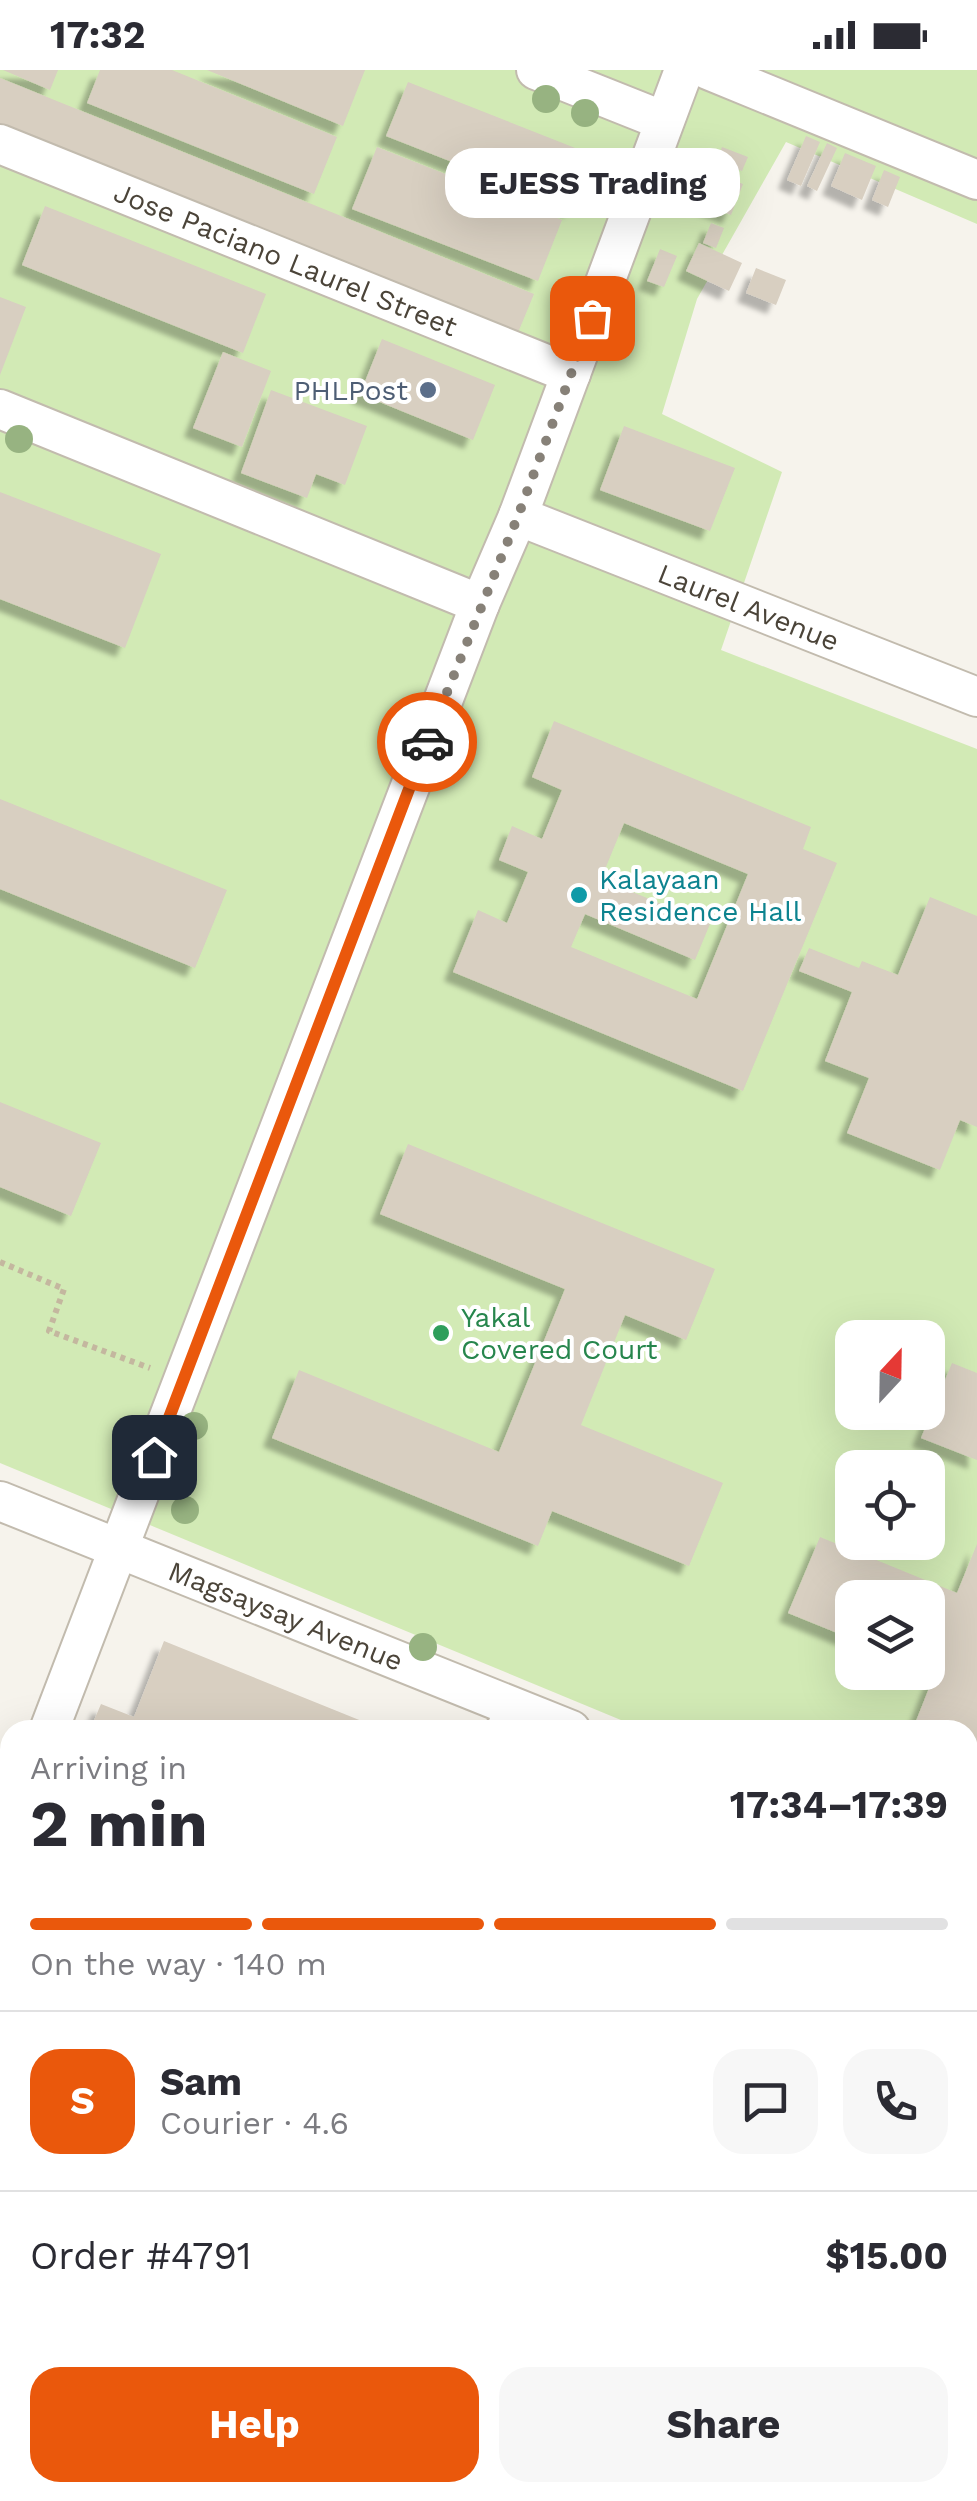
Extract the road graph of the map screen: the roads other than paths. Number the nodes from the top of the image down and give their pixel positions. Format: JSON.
{"nodes":[{"id":1,"x":536,"y":70,"type":"edge"},
{"id":2,"x":684,"y":70,"type":"edge"},
{"id":3,"x":708,"y":70,"type":"edge"},
{"id":4,"x":664,"y":121,"type":"junction"},
{"id":5,"x":0,"y":144,"type":"edge"},
{"id":6,"x":977,"y":180,"type":"edge"},
{"id":7,"x":571,"y":374,"type":"junction"},
{"id":8,"x":0,"y":409,"type":"edge"},
{"id":9,"x":518,"y":516,"type":"junction"},
{"id":10,"x":480,"y":604,"type":"junction"},
{"id":11,"x":977,"y":698,"type":"edge"},
{"id":12,"x":0,"y":1501,"type":"edge"},
{"id":13,"x":119,"y":1547,"type":"junction"},
{"id":14,"x":501,"y":1718,"type":"edge"},
{"id":15,"x":52,"y":1720,"type":"edge"}],
"edges":[{"from":1,"to":4,"type":"street"},
{"from":2,"to":4,"type":"street"},
{"from":3,"to":6,"type":"street"},
{"from":4,"to":7,"type":"street"},
{"from":5,"to":7,"type":"street","name":"Jose Paciano Laurel Street"},
{"from":7,"to":9,"type":"street"},
{"from":8,"to":10,"type":"street"},
{"from":9,"to":10,"type":"street"},
{"from":9,"to":11,"type":"street","name":"Laurel Avenue"},
{"from":10,"to":13,"type":"street"},
{"from":12,"to":13,"type":"street","name":"Magsaysay Avenue"},
{"from":13,"to":14,"type":"street","name":"Magsaysay Avenue"},
{"from":13,"to":15,"type":"street"}]}
